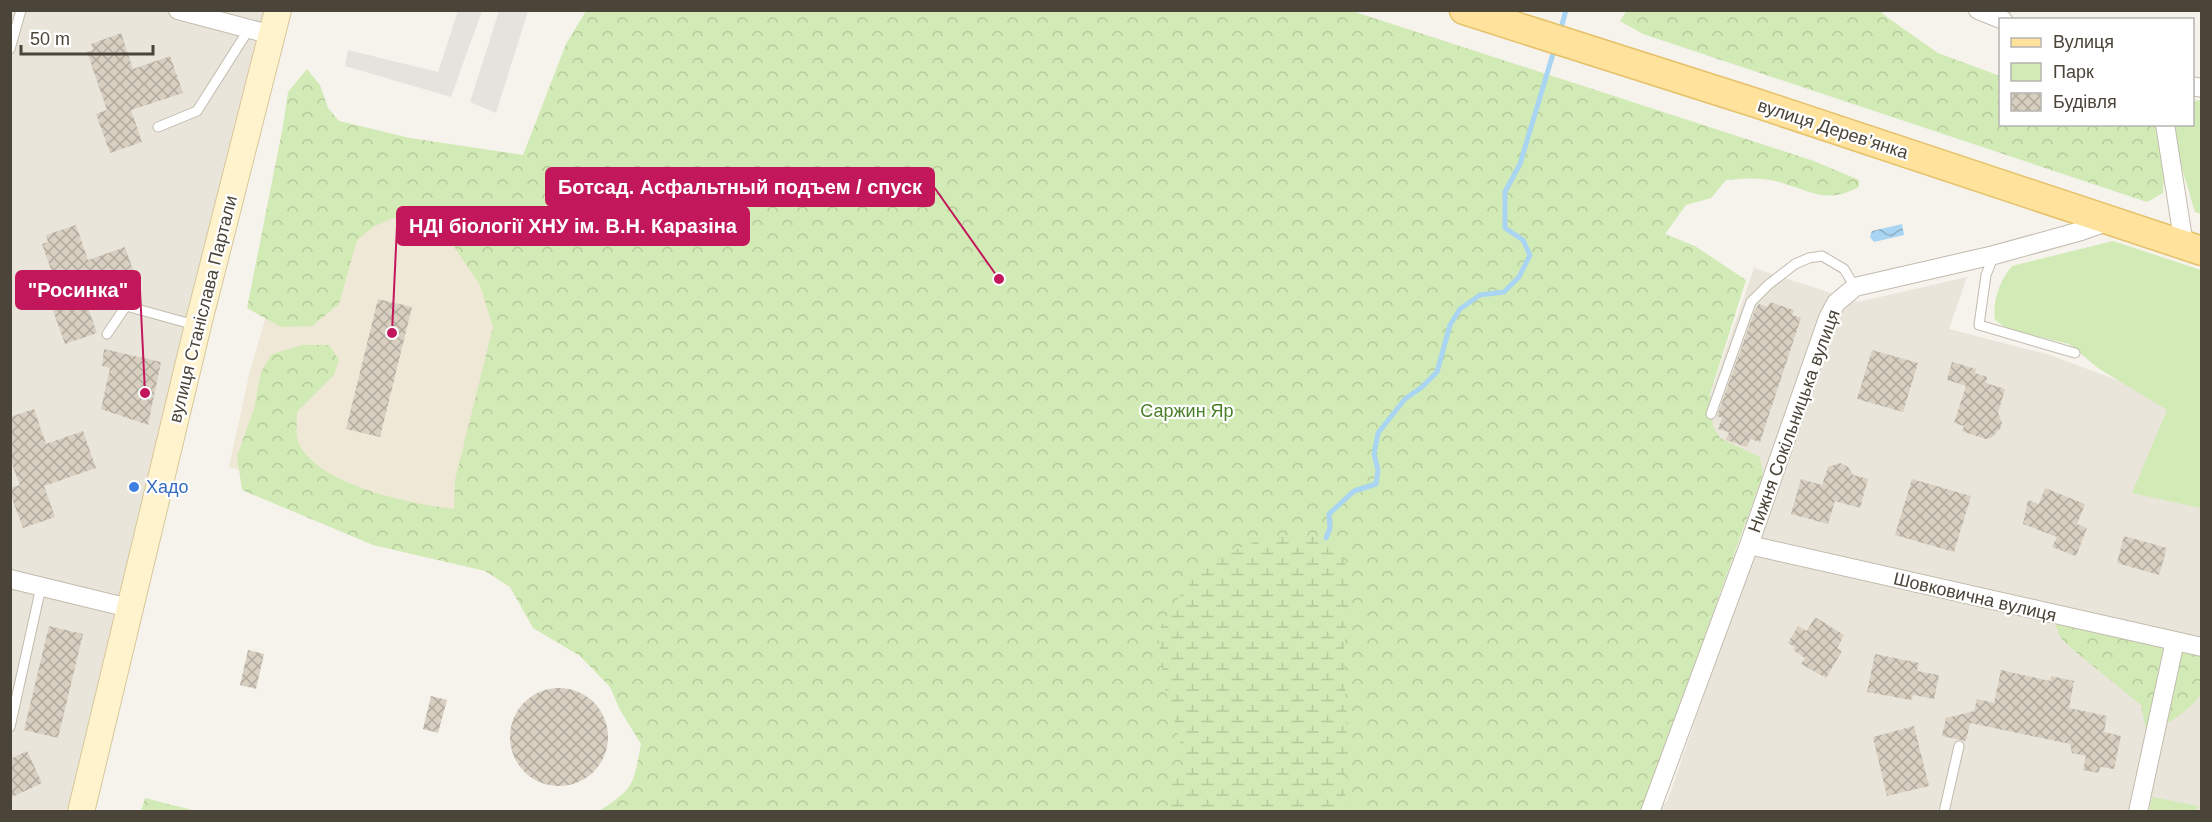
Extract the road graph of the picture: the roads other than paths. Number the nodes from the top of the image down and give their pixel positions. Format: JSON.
{"nodes":[{"id":1,"x":21,"y":10,"type":"edge"},
{"id":2,"x":178,"y":10,"type":"edge"},
{"id":3,"x":1464,"y":10,"type":"edge"},
{"id":4,"x":1978,"y":10,"type":"edge"},
{"id":5,"x":1999,"y":18,"type":"edge"},
{"id":6,"x":266,"y":25,"type":"edge"},
{"id":7,"x":10,"y":50,"type":"edge"},
{"id":8,"x":2165,"y":126,"type":"edge"},
{"id":9,"x":158,"y":127,"type":"dead end"},
{"id":10,"x":2112,"y":220,"type":"junction"},
{"id":11,"x":2193,"y":248,"type":"edge"},
{"id":12,"x":1994,"y":255,"type":"junction"},
{"id":13,"x":1855,"y":287,"type":"junction"},
{"id":14,"x":198,"y":325,"type":"junction"},
{"id":15,"x":107,"y":334,"type":"dead end"},
{"id":16,"x":2075,"y":352,"type":"dead end"},
{"id":17,"x":1712,"y":414,"type":"dead end"},
{"id":18,"x":1749,"y":545,"type":"junction"},
{"id":19,"x":10,"y":579,"type":"edge"},
{"id":20,"x":41,"y":587,"type":"junction"},
{"id":21,"x":129,"y":608,"type":"junction"},
{"id":22,"x":2175,"y":641,"type":"junction"},
{"id":23,"x":2202,"y":647,"type":"edge"},
{"id":24,"x":10,"y":727,"type":"edge"},
{"id":25,"x":1959,"y":746,"type":"dead end"},
{"id":26,"x":81,"y":812,"type":"edge"},
{"id":27,"x":1650,"y":812,"type":"edge"},
{"id":28,"x":1944,"y":812,"type":"edge"},
{"id":29,"x":2138,"y":812,"type":"edge"}],
"edges":[{"from":1,"to":7,"type":"lane"},
{"from":2,"to":6,"type":"street"},
{"from":3,"to":10,"type":"main road","name":"вулиця Дерев’янка"},
{"from":4,"to":5,"type":"street"},
{"from":6,"to":9,"type":"lane"},
{"from":6,"to":14,"type":"street","name":"вулиця Станіслава Партали"},
{"from":8,"to":11,"type":"street"},
{"from":10,"to":11,"type":"main road","name":"вулиця Дерев’янка"},
{"from":10,"to":12,"type":"street"},
{"from":12,"to":13,"type":"street"},
{"from":12,"to":16,"type":"lane"},
{"from":13,"to":17,"type":"lane"},
{"from":13,"to":18,"type":"street","name":"Нижня Сокільницька вулиця"},
{"from":14,"to":15,"type":"lane"},
{"from":14,"to":21,"type":"street","name":"вулиця Станіслава Партали"},
{"from":18,"to":22,"type":"street","name":"Шовковична вулиця"},
{"from":18,"to":27,"type":"street","name":"Нижня Сокільницька вулиця"},
{"from":19,"to":20,"type":"street"},
{"from":20,"to":21,"type":"street"},
{"from":20,"to":24,"type":"lane"},
{"from":21,"to":26,"type":"street","name":"вулиця Станіслава Партали"},
{"from":22,"to":23,"type":"street","name":"Шовковична вулиця"},
{"from":22,"to":29,"type":"street"},
{"from":25,"to":28,"type":"lane"}]}
